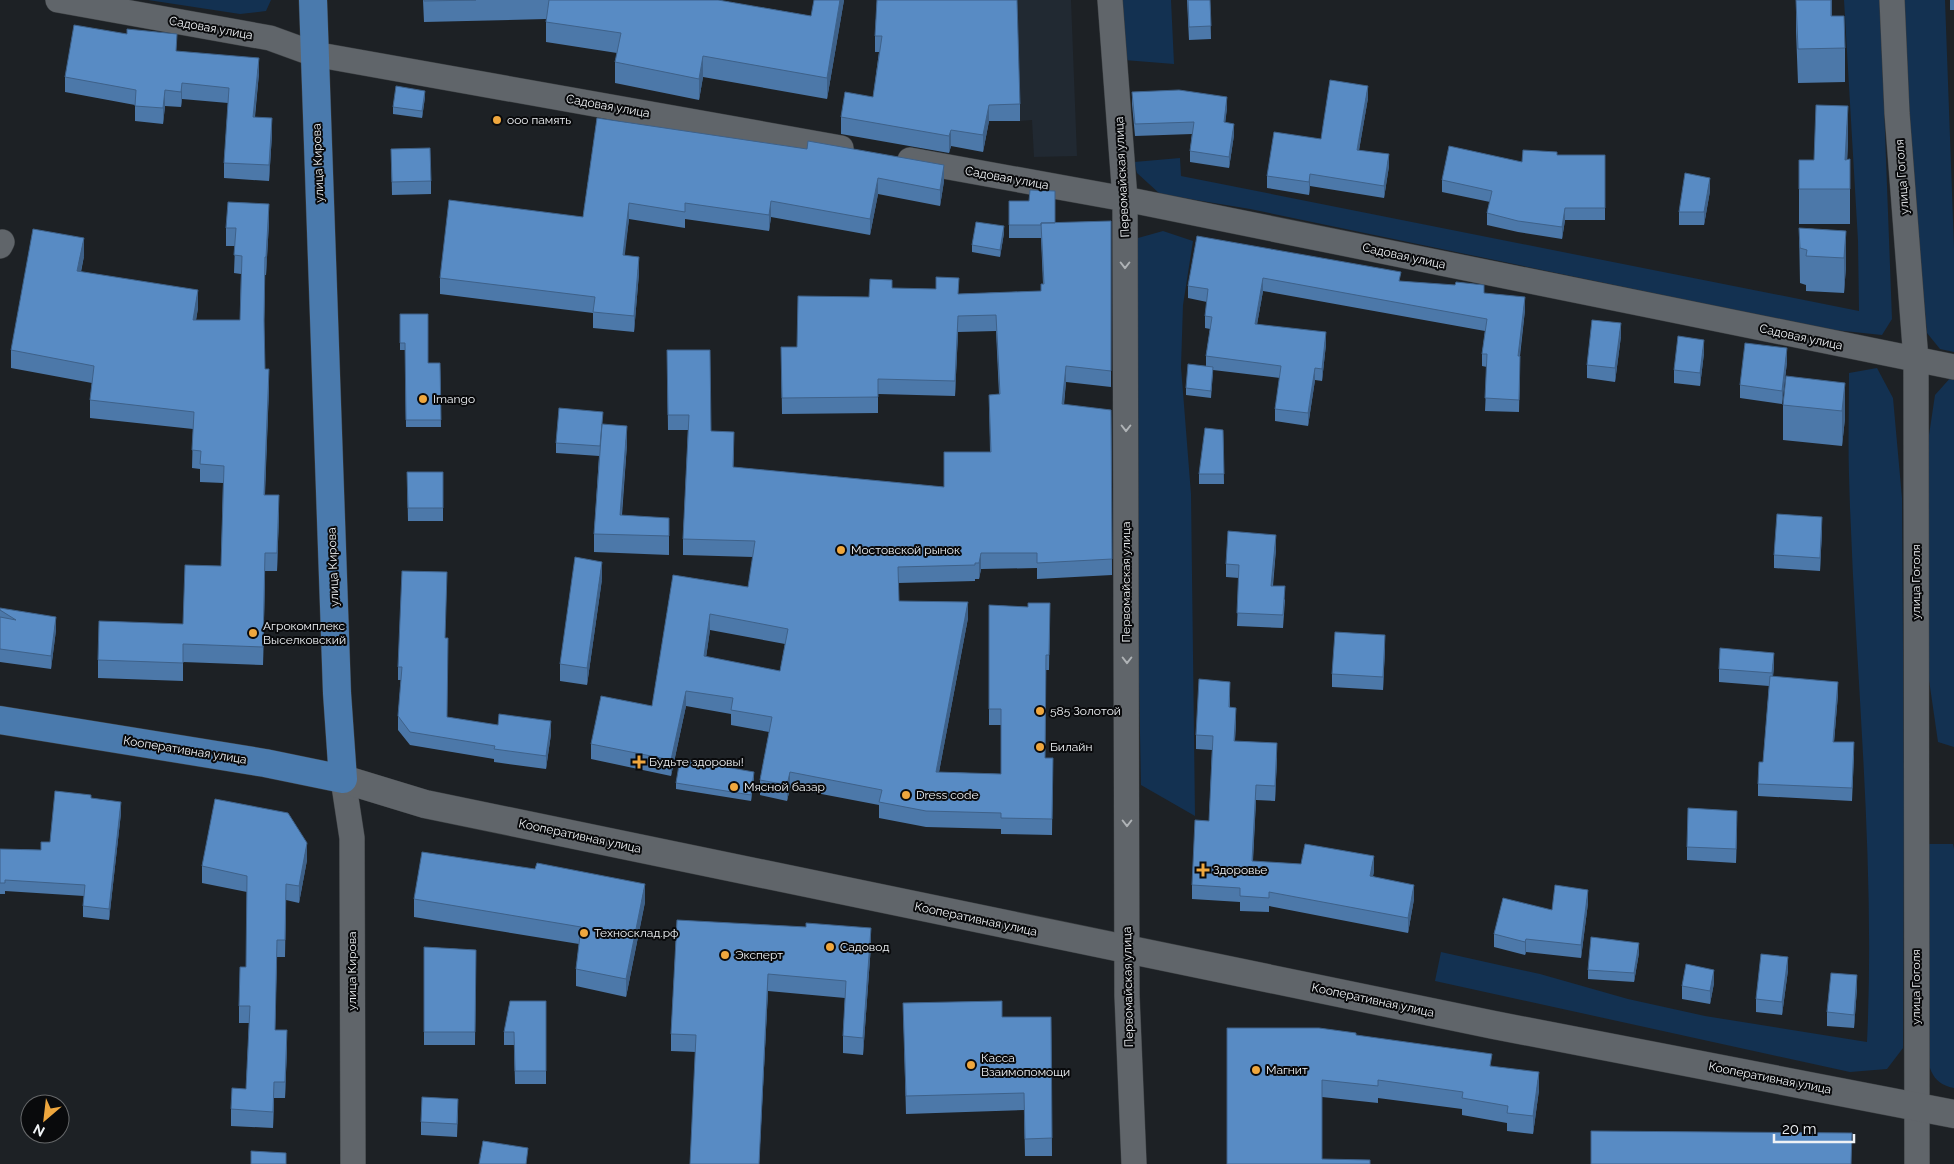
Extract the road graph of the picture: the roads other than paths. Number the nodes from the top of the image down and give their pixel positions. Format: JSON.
{"nodes":[{"id":1,"x":58,"y":0,"type":"edge"},
{"id":2,"x":313,"y":0,"type":"edge"},
{"id":3,"x":1110,"y":0,"type":"edge"},
{"id":4,"x":1892,"y":0,"type":"edge"},
{"id":5,"x":314,"y":54,"type":"junction"},
{"id":6,"x":860,"y":151,"type":"edge"},
{"id":7,"x":889,"y":156,"type":"edge"},
{"id":8,"x":1125,"y":199,"type":"junction"},
{"id":9,"x":1916,"y":360,"type":"junction"},
{"id":10,"x":1954,"y":367,"type":"edge"},
{"id":11,"x":0,"y":720,"type":"edge"},
{"id":12,"x":344,"y":779,"type":"junction"},
{"id":13,"x":1128,"y":949,"type":"junction"},
{"id":14,"x":1916,"y":1106,"type":"junction"},
{"id":15,"x":1954,"y":1114,"type":"edge"},
{"id":16,"x":353,"y":1164,"type":"edge"},
{"id":17,"x":1134,"y":1164,"type":"edge"},
{"id":18,"x":1917,"y":1164,"type":"edge"}],
"edges":[{"from":1,"to":5,"type":"street","name":"Садовая улица"},
{"from":2,"to":5,"type":"main road","name":"улица Кирова"},
{"from":3,"to":8,"type":"street","name":"Первомайская улица"},
{"from":4,"to":9,"type":"street","name":"улица Гоголя"},
{"from":5,"to":6,"type":"street","name":"Садовая улица"},
{"from":5,"to":12,"type":"main road","name":"улица Кирова"},
{"from":7,"to":8,"type":"street","name":"Садовая улица"},
{"from":8,"to":9,"type":"street","name":"Садовая улица"},
{"from":8,"to":13,"type":"street","name":"Первомайская улица","one_way":true},
{"from":9,"to":10,"type":"street","name":"Садовая улица"},
{"from":9,"to":14,"type":"street","name":"улица Гоголя"},
{"from":11,"to":12,"type":"main road","name":"Кооперативная улица"},
{"from":12,"to":13,"type":"street","name":"Кооперативная улица"},
{"from":12,"to":16,"type":"street","name":"улица Кирова"},
{"from":13,"to":14,"type":"street","name":"Кооперативная улица"},
{"from":13,"to":17,"type":"street","name":"Первомайская улица"},
{"from":14,"to":15,"type":"street","name":"Кооперативная улица"},
{"from":14,"to":18,"type":"street","name":"улица Гоголя"}]}
